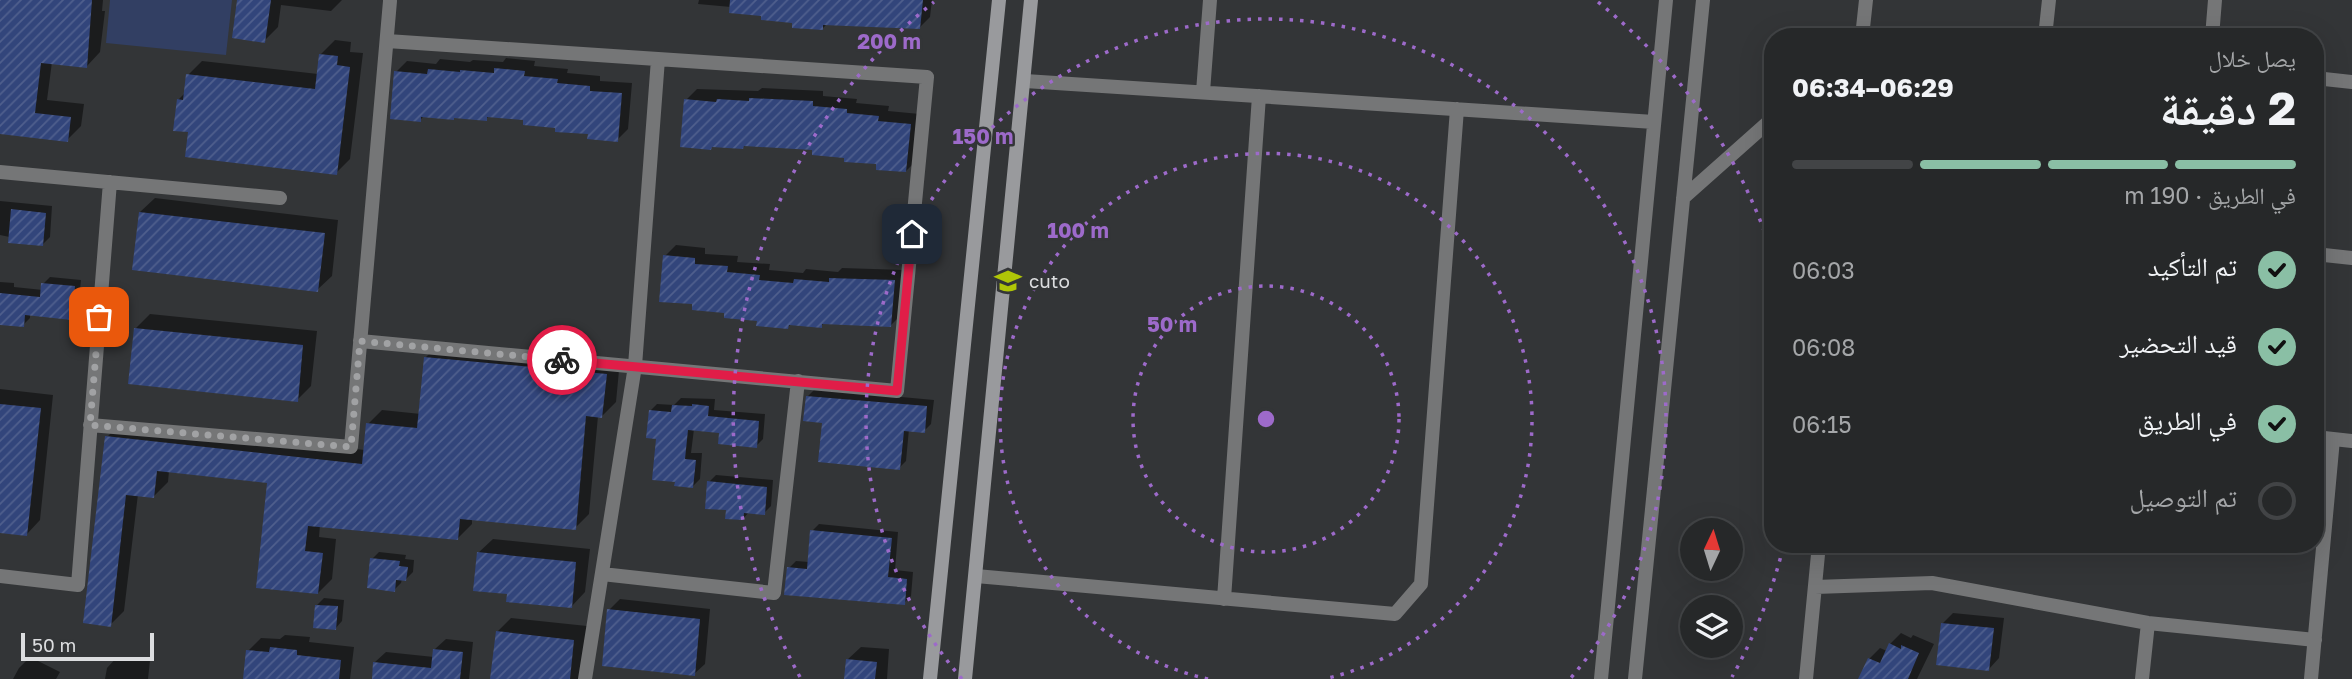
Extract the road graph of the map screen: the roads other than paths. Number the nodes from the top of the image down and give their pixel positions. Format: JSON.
{"nodes":[{"id":1,"x":999,"y":0,"type":"edge"},
{"id":2,"x":1031,"y":0,"type":"edge"},
{"id":3,"x":1210,"y":0,"type":"edge"},
{"id":4,"x":1666,"y":0,"type":"edge"},
{"id":5,"x":1703,"y":0,"type":"edge"},
{"id":6,"x":1866,"y":0,"type":"edge"},
{"id":7,"x":2049,"y":0,"type":"edge"},
{"id":8,"x":2215,"y":0,"type":"edge"},
{"id":9,"x":390,"y":1,"type":"edge"},
{"id":10,"x":1863,"y":28,"type":"edge"},
{"id":11,"x":2046,"y":28,"type":"edge"},
{"id":12,"x":2213,"y":28,"type":"edge"},
{"id":13,"x":387,"y":41,"type":"junction"},
{"id":14,"x":658,"y":59,"type":"junction"},
{"id":15,"x":2324,"y":79,"type":"edge"},
{"id":16,"x":1025,"y":81,"type":"junction"},
{"id":17,"x":2352,"y":82,"type":"edge"},
{"id":18,"x":1203,"y":92,"type":"junction"},
{"id":19,"x":1259,"y":96,"type":"junction"},
{"id":20,"x":1457,"y":109,"type":"junction"},
{"id":21,"x":1654,"y":122,"type":"junction"},
{"id":22,"x":1764,"y":126,"type":"edge"},
{"id":23,"x":0,"y":172,"type":"edge"},
{"id":24,"x":110,"y":182,"type":"junction"},
{"id":25,"x":280,"y":198,"type":"dead end"},
{"id":26,"x":1683,"y":198,"type":"junction"},
{"id":27,"x":2324,"y":255,"type":"edge"},
{"id":28,"x":2352,"y":258,"type":"edge"},
{"id":29,"x":360,"y":341,"type":"junction"},
{"id":30,"x":635,"y":366,"type":"junction"},
{"id":31,"x":798,"y":381,"type":"junction"},
{"id":32,"x":90,"y":425,"type":"junction"},
{"id":33,"x":2324,"y":438,"type":"edge"},
{"id":34,"x":2333,"y":439,"type":"junction"},
{"id":35,"x":2352,"y":441,"type":"edge"},
{"id":36,"x":2324,"y":540,"type":"edge"},
{"id":37,"x":1818,"y":553,"type":"edge"},
{"id":38,"x":2323,"y":553,"type":"edge"},
{"id":39,"x":602,"y":574,"type":"junction"},
{"id":40,"x":0,"y":576,"type":"edge"},
{"id":41,"x":975,"y":576,"type":"junction"},
{"id":42,"x":1815,"y":587,"type":"junction"},
{"id":43,"x":1224,"y":599,"type":"junction"},
{"id":44,"x":2148,"y":623,"type":"junction"},
{"id":45,"x":2315,"y":640,"type":"junction"},
{"id":46,"x":585,"y":679,"type":"edge"},
{"id":47,"x":930,"y":679,"type":"edge"},
{"id":48,"x":965,"y":679,"type":"edge"},
{"id":49,"x":1601,"y":679,"type":"edge"},
{"id":50,"x":1635,"y":679,"type":"edge"},
{"id":51,"x":1806,"y":679,"type":"edge"},
{"id":52,"x":2142,"y":679,"type":"edge"},
{"id":53,"x":2311,"y":679,"type":"edge"}],
"edges":[{"from":1,"to":47,"type":"street"},
{"from":2,"to":16,"type":"street"},
{"from":3,"to":18,"type":"street"},
{"from":4,"to":21,"type":"street"},
{"from":5,"to":26,"type":"street"},
{"from":6,"to":10,"type":"street"},
{"from":7,"to":11,"type":"street"},
{"from":8,"to":12,"type":"street"},
{"from":9,"to":13,"type":"street"},
{"from":13,"to":14,"type":"street"},
{"from":13,"to":29,"type":"street"},
{"from":14,"to":30,"type":"street"},
{"from":14,"to":31,"type":"street"},
{"from":15,"to":17,"type":"street"},
{"from":16,"to":18,"type":"street"},
{"from":16,"to":41,"type":"street"},
{"from":18,"to":19,"type":"street"},
{"from":19,"to":20,"type":"street"},
{"from":19,"to":43,"type":"street"},
{"from":20,"to":21,"type":"street"},
{"from":20,"to":43,"type":"street"},
{"from":21,"to":49,"type":"street"},
{"from":22,"to":26,"type":"street"},
{"from":23,"to":24,"type":"street"},
{"from":24,"to":25,"type":"street"},
{"from":24,"to":32,"type":"street"},
{"from":26,"to":50,"type":"street"},
{"from":27,"to":28,"type":"street"},
{"from":29,"to":30,"type":"street"},
{"from":29,"to":32,"type":"street"},
{"from":30,"to":31,"type":"street"},
{"from":30,"to":39,"type":"street"},
{"from":31,"to":39,"type":"street"},
{"from":32,"to":40,"type":"street"},
{"from":33,"to":34,"type":"street"},
{"from":34,"to":35,"type":"street"},
{"from":34,"to":36,"type":"street"},
{"from":37,"to":42,"type":"street"},
{"from":38,"to":45,"type":"street"},
{"from":39,"to":46,"type":"street"},
{"from":41,"to":43,"type":"street"},
{"from":41,"to":48,"type":"street"},
{"from":42,"to":44,"type":"street"},
{"from":42,"to":51,"type":"street"},
{"from":44,"to":45,"type":"street"},
{"from":44,"to":52,"type":"street"},
{"from":45,"to":53,"type":"street"}]}
